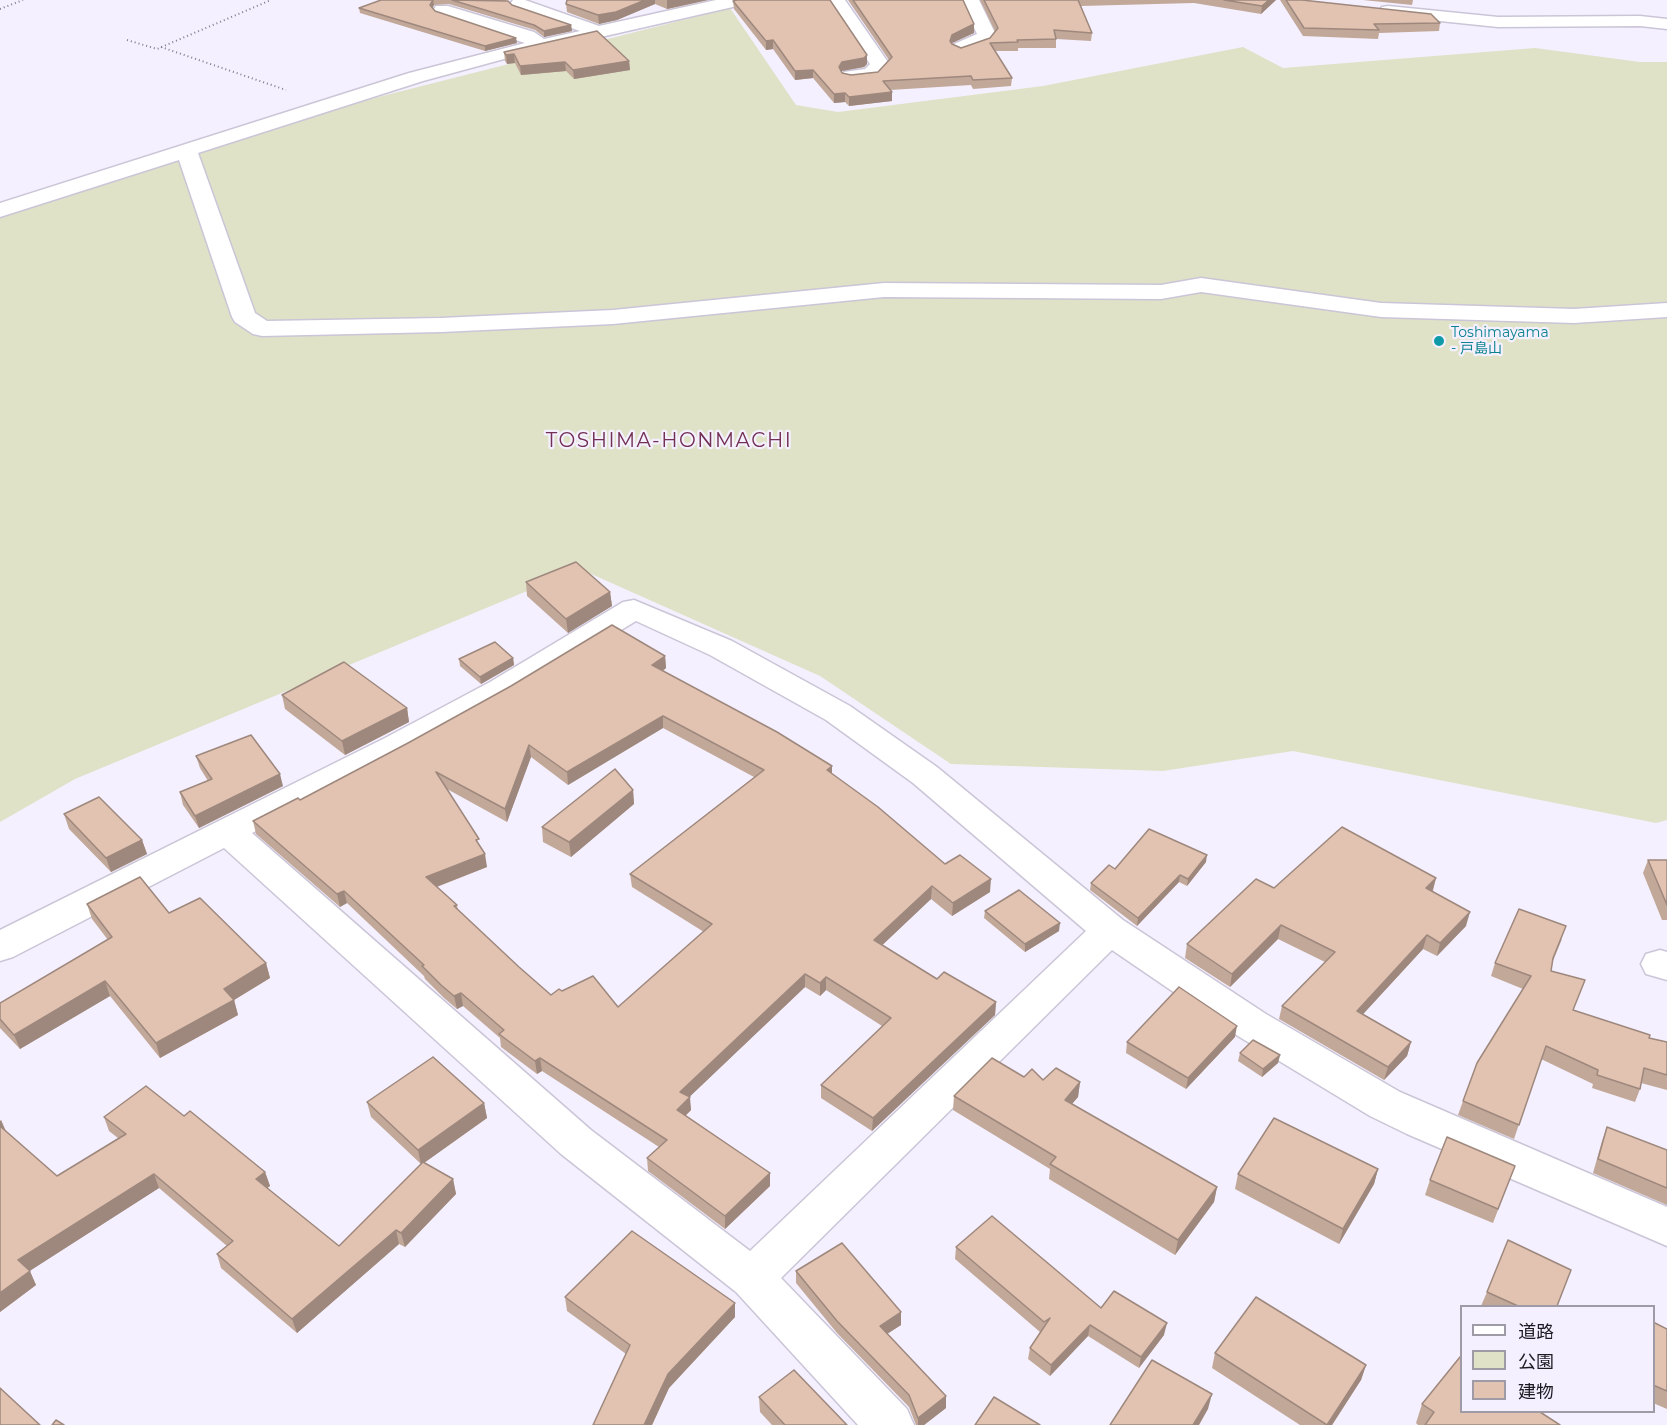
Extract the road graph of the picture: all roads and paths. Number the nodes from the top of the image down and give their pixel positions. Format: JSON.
{"nodes":[{"id":1,"x":23,"y":0,"type":"edge"},
{"id":2,"x":271,"y":0,"type":"edge"},
{"id":3,"x":740,"y":0,"type":"edge"},
{"id":4,"x":836,"y":0,"type":"edge"},
{"id":5,"x":970,"y":0,"type":"edge"},
{"id":6,"x":519,"y":4,"type":"dead end"},
{"id":7,"x":1367,"y":8,"type":"edge"},
{"id":8,"x":0,"y":9,"type":"edge"},
{"id":9,"x":442,"y":10,"type":"dead end"},
{"id":10,"x":1667,"y":24,"type":"edge"},
{"id":11,"x":596,"y":32,"type":"junction"},
{"id":12,"x":127,"y":40,"type":"dead end"},
{"id":13,"x":541,"y":45,"type":"junction"},
{"id":14,"x":161,"y":47,"type":"junction"},
{"id":15,"x":961,"y":48,"type":"edge"},
{"id":16,"x":851,"y":76,"type":"edge"},
{"id":17,"x":330,"y":105,"type":"junction"},
{"id":18,"x":187,"y":152,"type":"junction"},
{"id":19,"x":0,"y":210,"type":"edge"},
{"id":20,"x":1667,"y":310,"type":"edge"},
{"id":21,"x":227,"y":831,"type":"junction"},
{"id":22,"x":1110,"y":930,"type":"junction"},
{"id":23,"x":0,"y":947,"type":"edge"},
{"id":24,"x":1667,"y":1227,"type":"edge"},
{"id":25,"x":752,"y":1278,"type":"junction"},
{"id":26,"x":890,"y":1425,"type":"edge"}],
"edges":[{"from":1,"to":8,"type":"path"},
{"from":2,"to":14,"type":"path"},
{"from":3,"to":11,"type":"street"},
{"from":4,"to":16,"type":"street"},
{"from":5,"to":15,"type":"street"},
{"from":6,"to":11,"type":"street"},
{"from":7,"to":10,"type":"street"},
{"from":9,"to":13,"type":"street"},
{"from":11,"to":13,"type":"street"},
{"from":12,"to":14,"type":"path"},
{"from":13,"to":17,"type":"street"},
{"from":14,"to":17,"type":"path"},
{"from":17,"to":18,"type":"street"},
{"from":18,"to":19,"type":"street"},
{"from":18,"to":20,"type":"street"},
{"from":21,"to":22,"type":"street"},
{"from":21,"to":23,"type":"street"},
{"from":21,"to":25,"type":"street"},
{"from":22,"to":24,"type":"street"},
{"from":22,"to":25,"type":"street"},
{"from":25,"to":26,"type":"street"}]}
